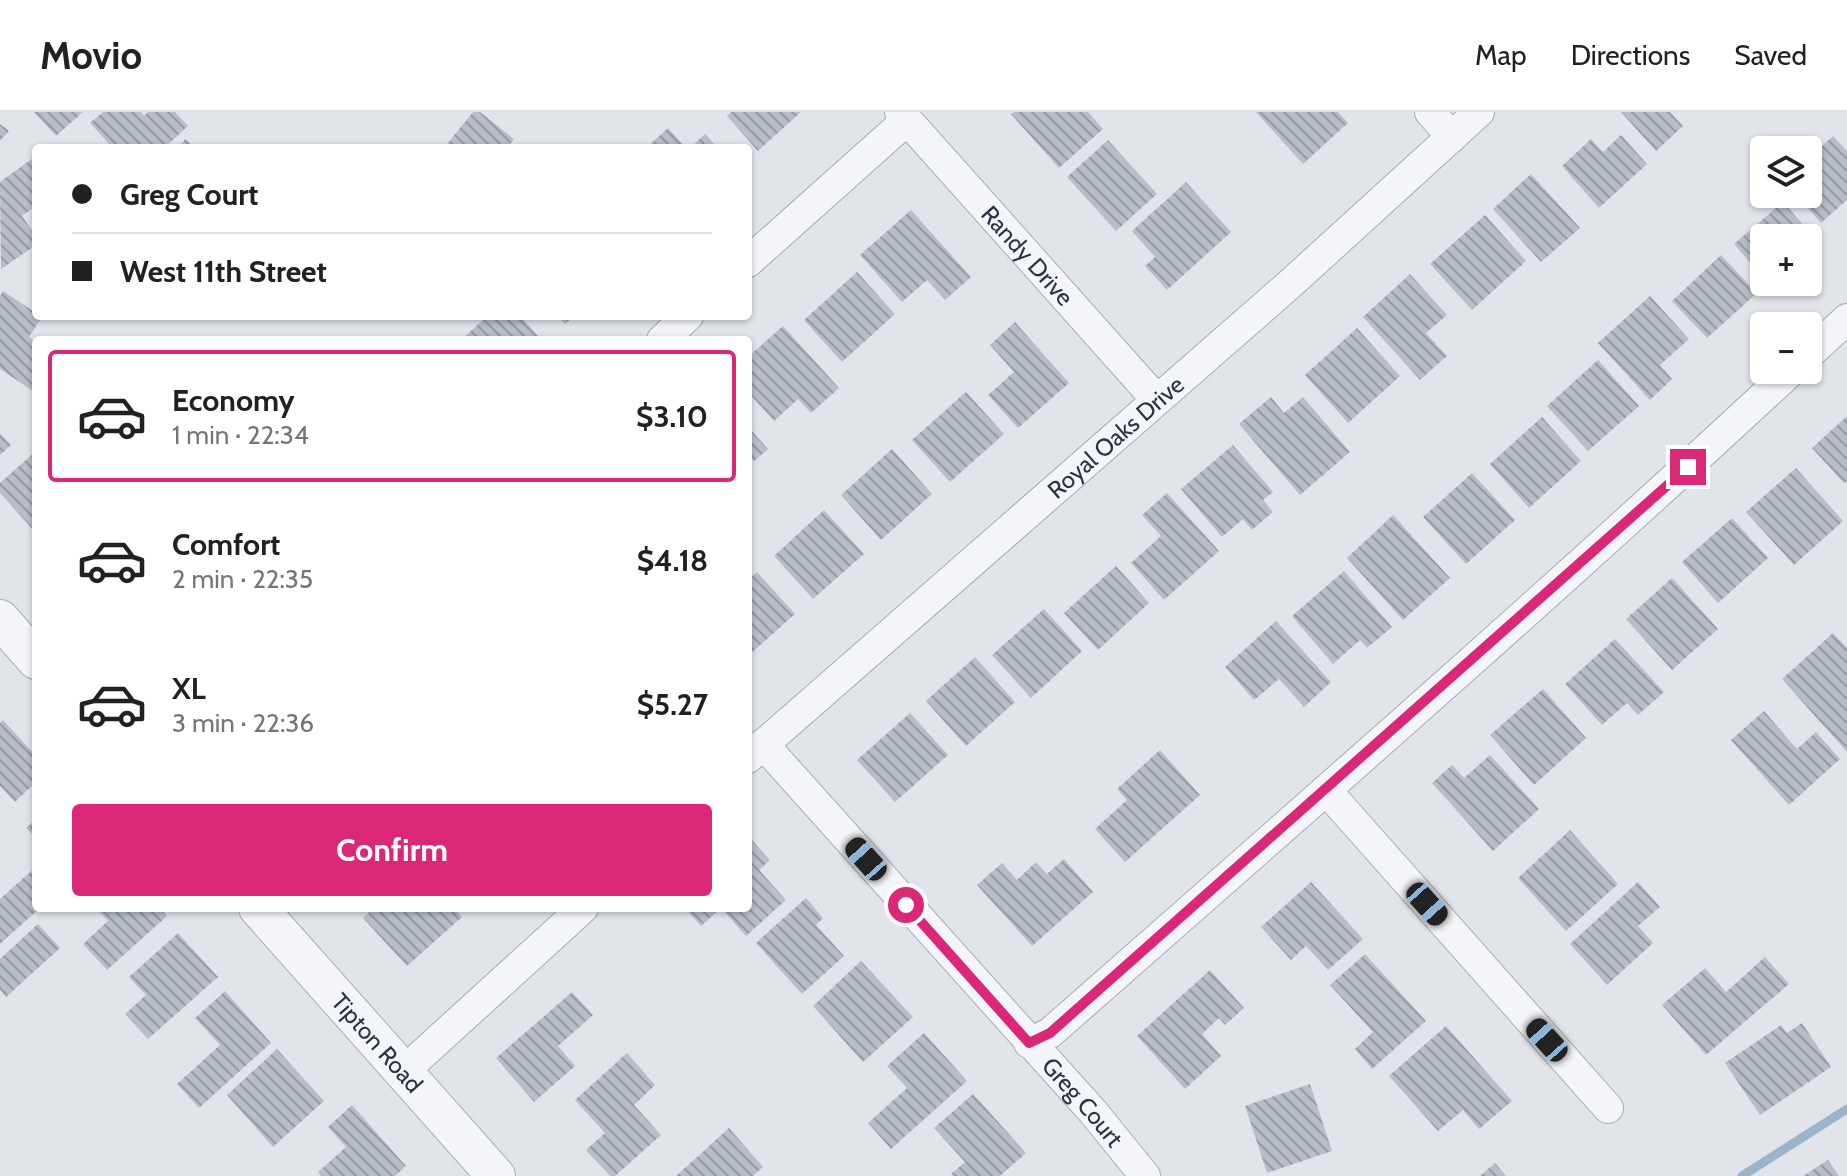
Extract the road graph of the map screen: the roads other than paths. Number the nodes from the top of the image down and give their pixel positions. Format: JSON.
{"nodes":[{"id":1,"x":1430,"y":112,"type":"edge"},
{"id":2,"x":1479,"y":112,"type":"edge"},
{"id":3,"x":904,"y":116,"type":"edge"},
{"id":4,"x":1452,"y":137,"type":"junction"},
{"id":5,"x":752,"y":258,"type":"edge"},
{"id":6,"x":1847,"y":319,"type":"edge"},
{"id":7,"x":684,"y":320,"type":"edge"},
{"id":8,"x":666,"y":336,"type":"edge"},
{"id":9,"x":1822,"y":342,"type":"edge"},
{"id":10,"x":1777,"y":384,"type":"edge"},
{"id":11,"x":1156,"y":399,"type":"junction"},
{"id":12,"x":0,"y":619,"type":"edge"},
{"id":13,"x":32,"y":655,"type":"edge"},
{"id":14,"x":756,"y":751,"type":"edge"},
{"id":15,"x":1326,"y":790,"type":"junction"},
{"id":16,"x":262,"y":912,"type":"edge"},
{"id":17,"x":579,"y":912,"type":"edge"},
{"id":18,"x":1029,"y":1043,"type":"junction"},
{"id":19,"x":403,"y":1072,"type":"junction"},
{"id":20,"x":1608,"y":1108,"type":"dead end"},
{"id":21,"x":496,"y":1176,"type":"edge"},
{"id":22,"x":1145,"y":1176,"type":"edge"}],
"edges":[{"from":1,"to":4,"type":"street"},
{"from":2,"to":4,"type":"street","name":"Royal Oaks Drive"},
{"from":3,"to":5,"type":"street"},
{"from":3,"to":11,"type":"street","name":"Randy Drive"},
{"from":4,"to":11,"type":"street","name":"Royal Oaks Drive"},
{"from":6,"to":9,"type":"street"},
{"from":7,"to":8,"type":"street"},
{"from":10,"to":15,"type":"street"},
{"from":11,"to":14,"type":"street","name":"Royal Oaks Drive"},
{"from":12,"to":13,"type":"street"},
{"from":14,"to":18,"type":"street","name":"Greg Court"},
{"from":15,"to":18,"type":"street"},
{"from":15,"to":20,"type":"street"},
{"from":16,"to":19,"type":"street","name":"Tipton Road"},
{"from":17,"to":19,"type":"street"},
{"from":18,"to":22,"type":"street","name":"Greg Court"},
{"from":19,"to":21,"type":"street","name":"Tipton Road"}]}
